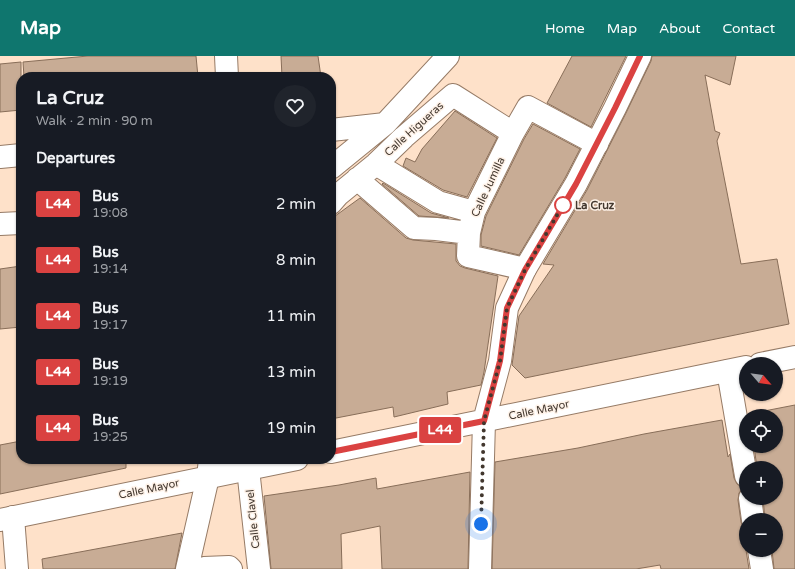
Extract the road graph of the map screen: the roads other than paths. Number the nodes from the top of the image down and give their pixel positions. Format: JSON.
{"nodes":[{"id":1,"x":226,"y":56,"type":"edge"},
{"id":2,"x":448,"y":56,"type":"edge"},
{"id":3,"x":640,"y":56,"type":"edge"},
{"id":4,"x":227,"y":72,"type":"edge"},
{"id":5,"x":385,"y":124,"type":"junction"},
{"id":6,"x":336,"y":129,"type":"edge"},
{"id":7,"x":513,"y":133,"type":"junction"},
{"id":8,"x":597,"y":144,"type":"junction"},
{"id":9,"x":16,"y":156,"type":"edge"},
{"id":10,"x":0,"y":157,"type":"edge"},
{"id":11,"x":336,"y":164,"type":"edge"},
{"id":12,"x":376,"y":164,"type":"junction"},
{"id":13,"x":357,"y":179,"type":"junction"},
{"id":14,"x":336,"y":197,"type":"edge"},
{"id":15,"x":472,"y":222,"type":"junction"},
{"id":16,"x":16,"y":223,"type":"edge"},
{"id":17,"x":0,"y":224,"type":"edge"},
{"id":18,"x":525,"y":270,"type":"junction"},
{"id":19,"x":795,"y":357,"type":"edge"},
{"id":20,"x":783,"y":359,"type":"edge"},
{"id":21,"x":737,"y":369,"type":"edge"},
{"id":22,"x":484,"y":421,"type":"junction"},
{"id":23,"x":336,"y":451,"type":"edge"},
{"id":24,"x":745,"y":461,"type":"edge"},
{"id":25,"x":272,"y":464,"type":"edge"},
{"id":26,"x":209,"y":468,"type":"edge"},
{"id":27,"x":248,"y":469,"type":"junction"},
{"id":28,"x":6,"y":519,"type":"edge"},
{"id":29,"x":760,"y":557,"type":"edge"},
{"id":30,"x":17,"y":569,"type":"edge"},
{"id":31,"x":187,"y":569,"type":"edge"},
{"id":32,"x":202,"y":569,"type":"edge"},
{"id":33,"x":231,"y":569,"type":"edge"},
{"id":34,"x":259,"y":569,"type":"edge"},
{"id":35,"x":480,"y":569,"type":"edge"},
{"id":36,"x":762,"y":569,"type":"edge"}],
"edges":[{"from":1,"to":4,"type":"street"},
{"from":2,"to":5,"type":"street"},
{"from":3,"to":8,"type":"street"},
{"from":5,"to":6,"type":"street"},
{"from":5,"to":11,"type":"street"},
{"from":7,"to":8,"type":"street"},
{"from":7,"to":12,"type":"street","name":"Calle Higueras"},
{"from":7,"to":15,"type":"street","name":"Calle Jumilla"},
{"from":8,"to":18,"type":"street"},
{"from":9,"to":10,"type":"street"},
{"from":12,"to":13,"type":"street","name":"Calle Higueras"},
{"from":12,"to":15,"type":"street"},
{"from":13,"to":14,"type":"street","name":"Calle Higueras"},
{"from":13,"to":15,"type":"street"},
{"from":15,"to":18,"type":"street","name":"Calle Jumilla"},
{"from":16,"to":17,"type":"street"},
{"from":18,"to":22,"type":"street"},
{"from":19,"to":20,"type":"street"},
{"from":21,"to":22,"type":"street","name":"Calle Mayor"},
{"from":21,"to":24,"type":"street"},
{"from":22,"to":23,"type":"street","name":"Calle Mayor"},
{"from":22,"to":35,"type":"street"},
{"from":25,"to":27,"type":"street","name":"Calle Mayor"},
{"from":26,"to":27,"type":"street","name":"Calle Mayor"},
{"from":26,"to":28,"type":"street","name":"Calle Mayor"},
{"from":26,"to":31,"type":"street"},
{"from":27,"to":34,"type":"street","name":"Calle Clavel"},
{"from":28,"to":30,"type":"street"},
{"from":29,"to":36,"type":"street"},
{"from":32,"to":33,"type":"street"}]}
